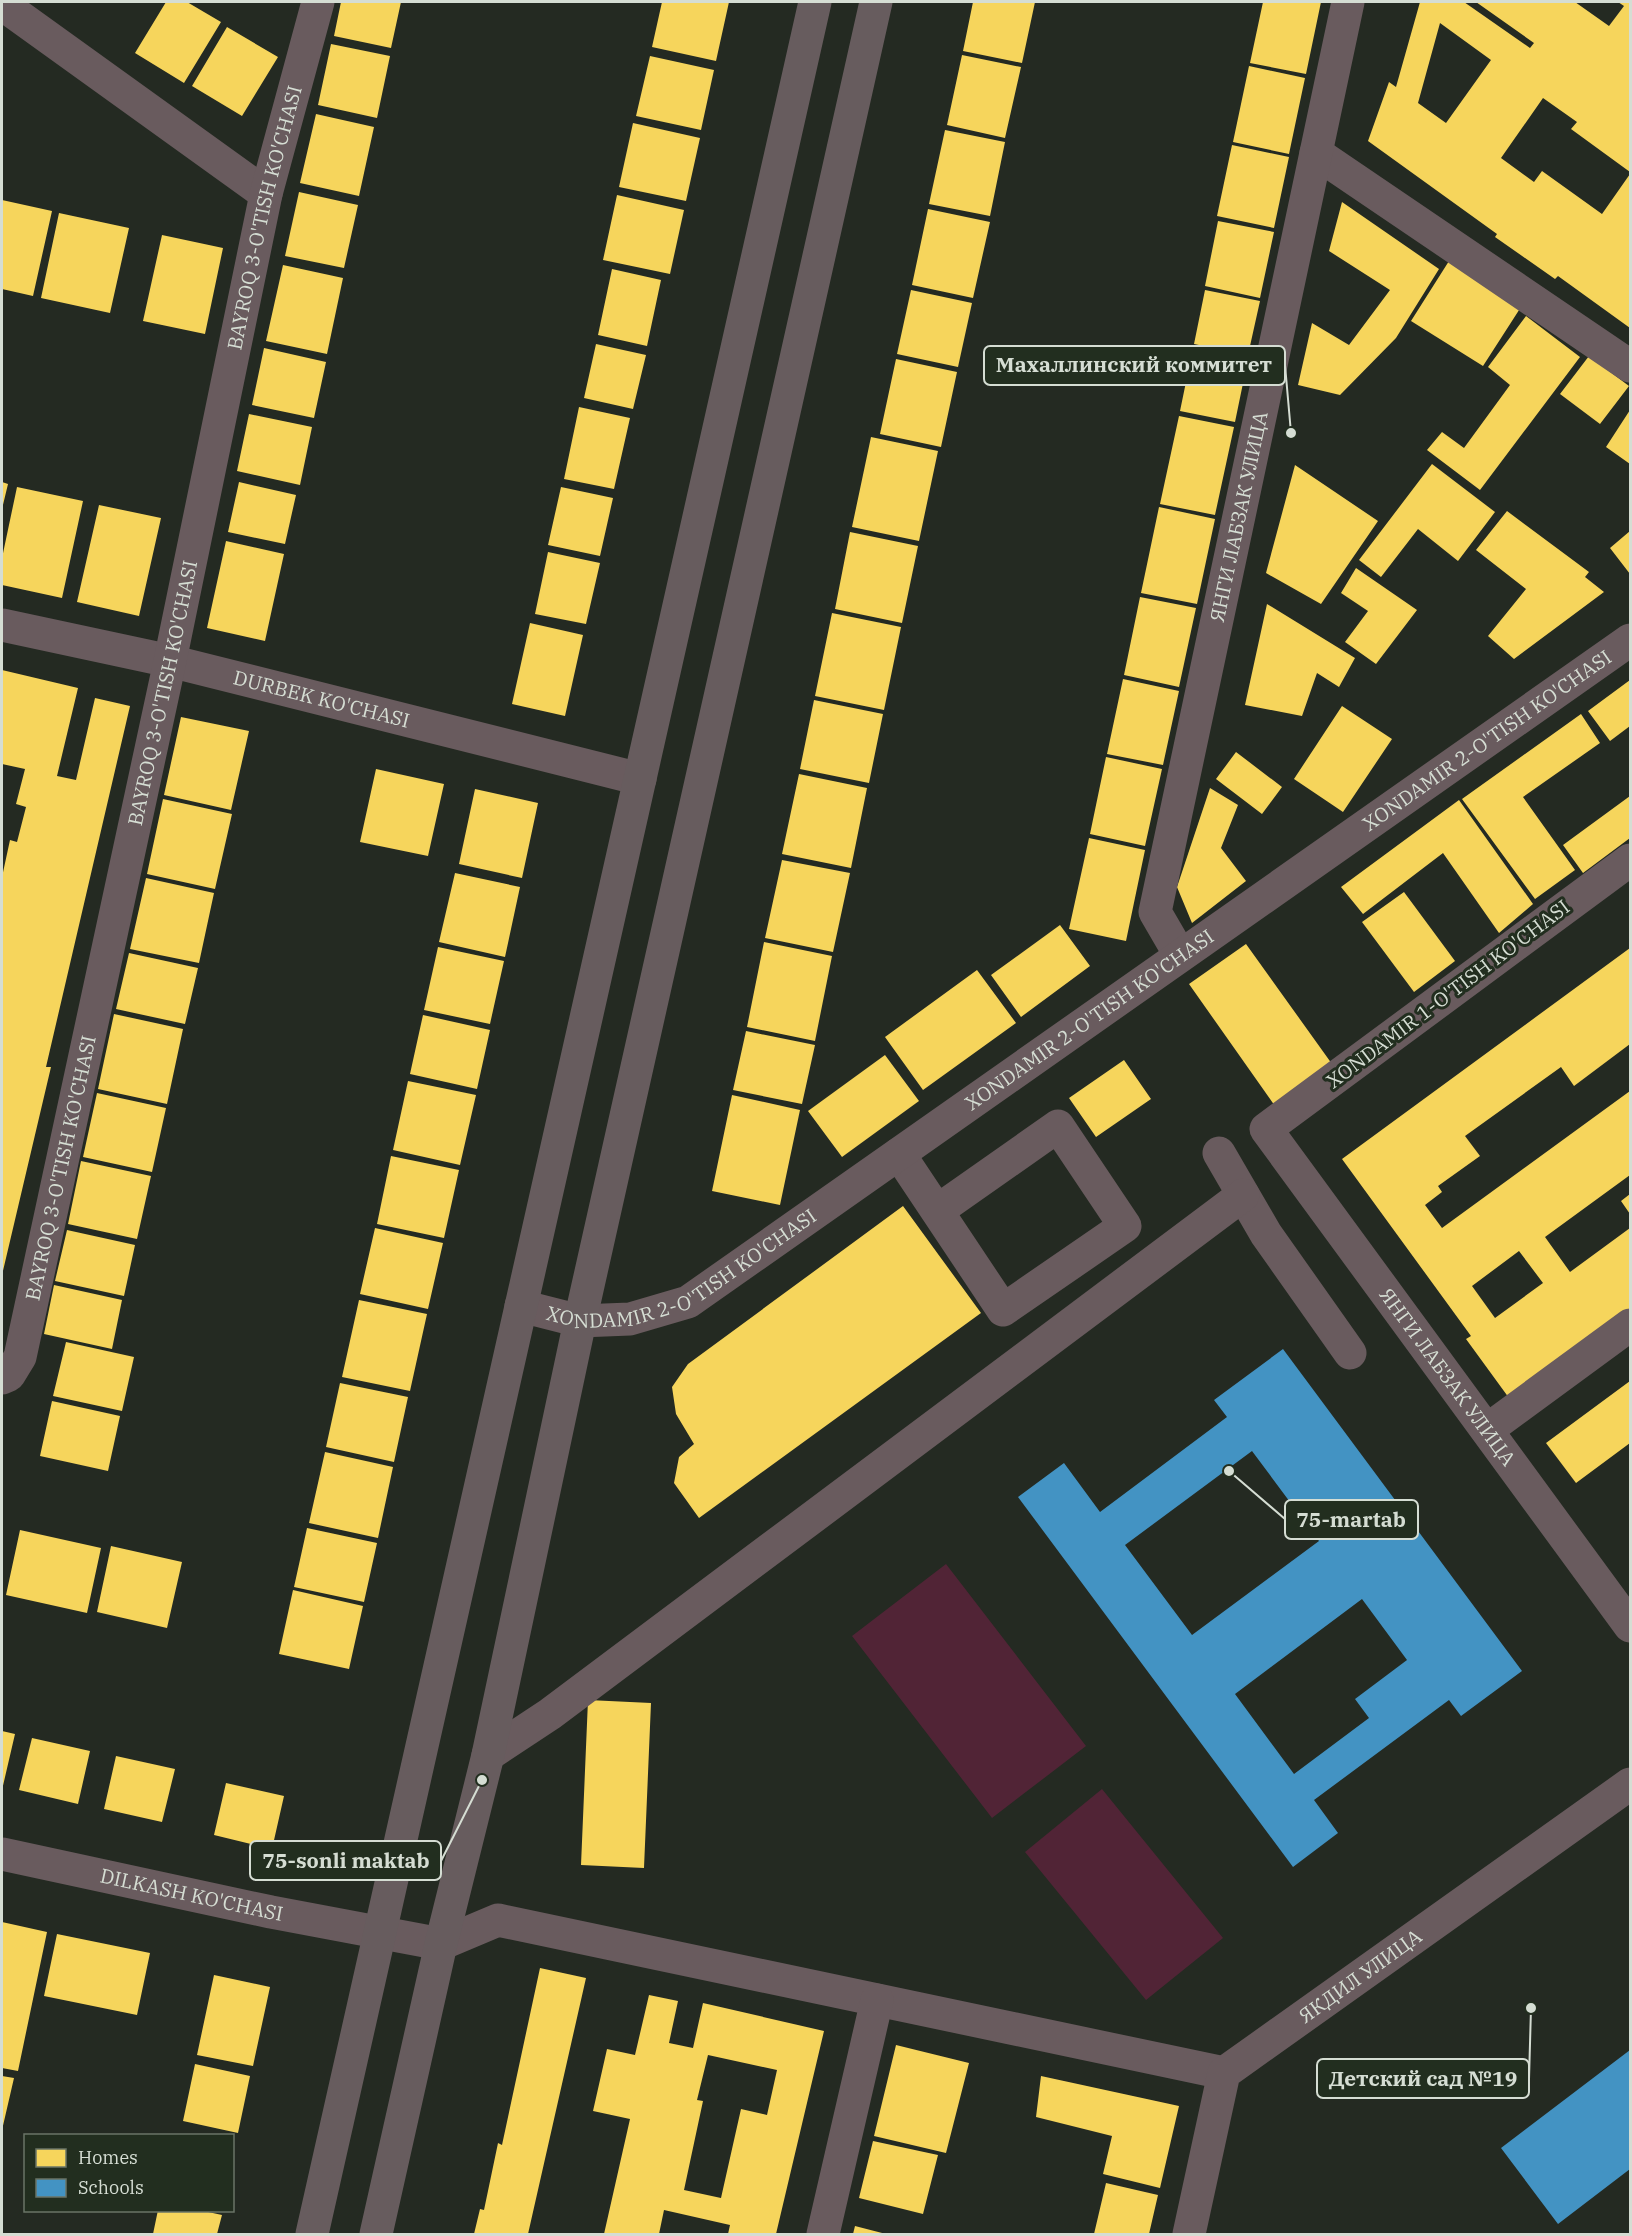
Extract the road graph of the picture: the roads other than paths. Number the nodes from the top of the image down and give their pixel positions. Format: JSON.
{"nodes":[{"id":1,"x":318,"y":2,"type":"edge"},
{"id":2,"x":815,"y":2,"type":"edge"},
{"id":3,"x":876,"y":2,"type":"edge"},
{"id":4,"x":1348,"y":2,"type":"edge"},
{"id":5,"x":4,"y":4,"type":"edge"},
{"id":6,"x":1316,"y":153,"type":"junction"},
{"id":7,"x":266,"y":194,"type":"junction"},
{"id":8,"x":1630,"y":366,"type":"edge"},
{"id":9,"x":2,"y":625,"type":"edge"},
{"id":10,"x":1630,"y":640,"type":"edge"},
{"id":11,"x":170,"y":661,"type":"junction"},
{"id":12,"x":640,"y":779,"type":"junction"},
{"id":13,"x":1630,"y":860,"type":"edge"},
{"id":14,"x":1180,"y":955,"type":"junction"},
{"id":15,"x":1266,"y":1129,"type":"joint"},
{"id":16,"x":1220,"y":1153,"type":"dead end"},
{"id":17,"x":898,"y":1154,"type":"junction"},
{"id":18,"x":1243,"y":1195,"type":"junction"},
{"id":19,"x":937,"y":1211,"type":"junction"},
{"id":20,"x":521,"y":1306,"type":"junction"},
{"id":21,"x":580,"y":1321,"type":"junction"},
{"id":22,"x":1630,"y":1326,"type":"edge"},
{"id":23,"x":1350,"y":1353,"type":"dead end"},
{"id":24,"x":2,"y":1378,"type":"edge"},
{"id":25,"x":1487,"y":1430,"type":"junction"},
{"id":26,"x":1630,"y":1626,"type":"edge"},
{"id":27,"x":488,"y":1755,"type":"junction"},
{"id":28,"x":1630,"y":1784,"type":"edge"},
{"id":29,"x":2,"y":1854,"type":"edge"},
{"id":30,"x":381,"y":1932,"type":"junction"},
{"id":31,"x":441,"y":1944,"type":"junction"},
{"id":32,"x":877,"y":2000,"type":"junction"},
{"id":33,"x":1224,"y":2073,"type":"junction"},
{"id":34,"x":312,"y":2235,"type":"edge"},
{"id":35,"x":376,"y":2235,"type":"edge"},
{"id":36,"x":823,"y":2235,"type":"edge"},
{"id":37,"x":1189,"y":2235,"type":"edge"}],
"edges":[{"from":1,"to":7,"type":"street","name":"BAYROQ 3-O'TISH KO'CHASI"},
{"from":2,"to":12,"type":"main road"},
{"from":3,"to":21,"type":"main road"},
{"from":4,"to":6,"type":"street","name":"ЯНГИ ЛАБЗАК УЛИЦА"},
{"from":5,"to":7,"type":"street"},
{"from":6,"to":8,"type":"street"},
{"from":6,"to":14,"type":"street","name":"ЯНГИ ЛАБЗАК УЛИЦА"},
{"from":7,"to":11,"type":"street","name":"BAYROQ 3-O'TISH KO'CHASI"},
{"from":9,"to":11,"type":"street","name":"DURBEK KO'CHASI"},
{"from":10,"to":14,"type":"street","name":"XONDAMIR 2-O'TISH KO'CHASI"},
{"from":11,"to":12,"type":"street","name":"DURBEK KO'CHASI"},
{"from":11,"to":24,"type":"street","name":"BAYROQ 3-O'TISH KO'CHASI"},
{"from":12,"to":20,"type":"main road"},
{"from":13,"to":15,"type":"street","name":"XONDAMIR 1-O'TISH KO'CHASI"},
{"from":14,"to":17,"type":"street","name":"XONDAMIR 2-O'TISH KO'CHASI"},
{"from":15,"to":25,"type":"street","name":"ЯНГИ ЛАБЗАК УЛИЦА"},
{"from":16,"to":18,"type":"street"},
{"from":17,"to":19,"type":"street"},
{"from":17,"to":21,"type":"street","name":"XONDAMIR 2-O'TISH KO'CHASI"},
{"from":18,"to":23,"type":"street"},
{"from":18,"to":27,"type":"street"},
{"from":19,"to":19,"type":"street"},
{"from":20,"to":21,"type":"street","name":"XONDAMIR 2-O'TISH KO'CHASI"},
{"from":20,"to":30,"type":"main road"},
{"from":21,"to":27,"type":"main road"},
{"from":22,"to":25,"type":"street"},
{"from":25,"to":26,"type":"street","name":"ЯНГИ ЛАБЗАК УЛИЦА"},
{"from":27,"to":31,"type":"main road"},
{"from":28,"to":33,"type":"street","name":"ЯКДИЛ УЛИЦА"},
{"from":29,"to":30,"type":"street","name":"DILKASH KO'CHASI"},
{"from":30,"to":31,"type":"street","name":"DILKASH KO'CHASI"},
{"from":30,"to":34,"type":"main road"},
{"from":31,"to":32,"type":"street"},
{"from":31,"to":35,"type":"main road"},
{"from":32,"to":33,"type":"street"},
{"from":32,"to":36,"type":"street"},
{"from":33,"to":37,"type":"street"}]}
